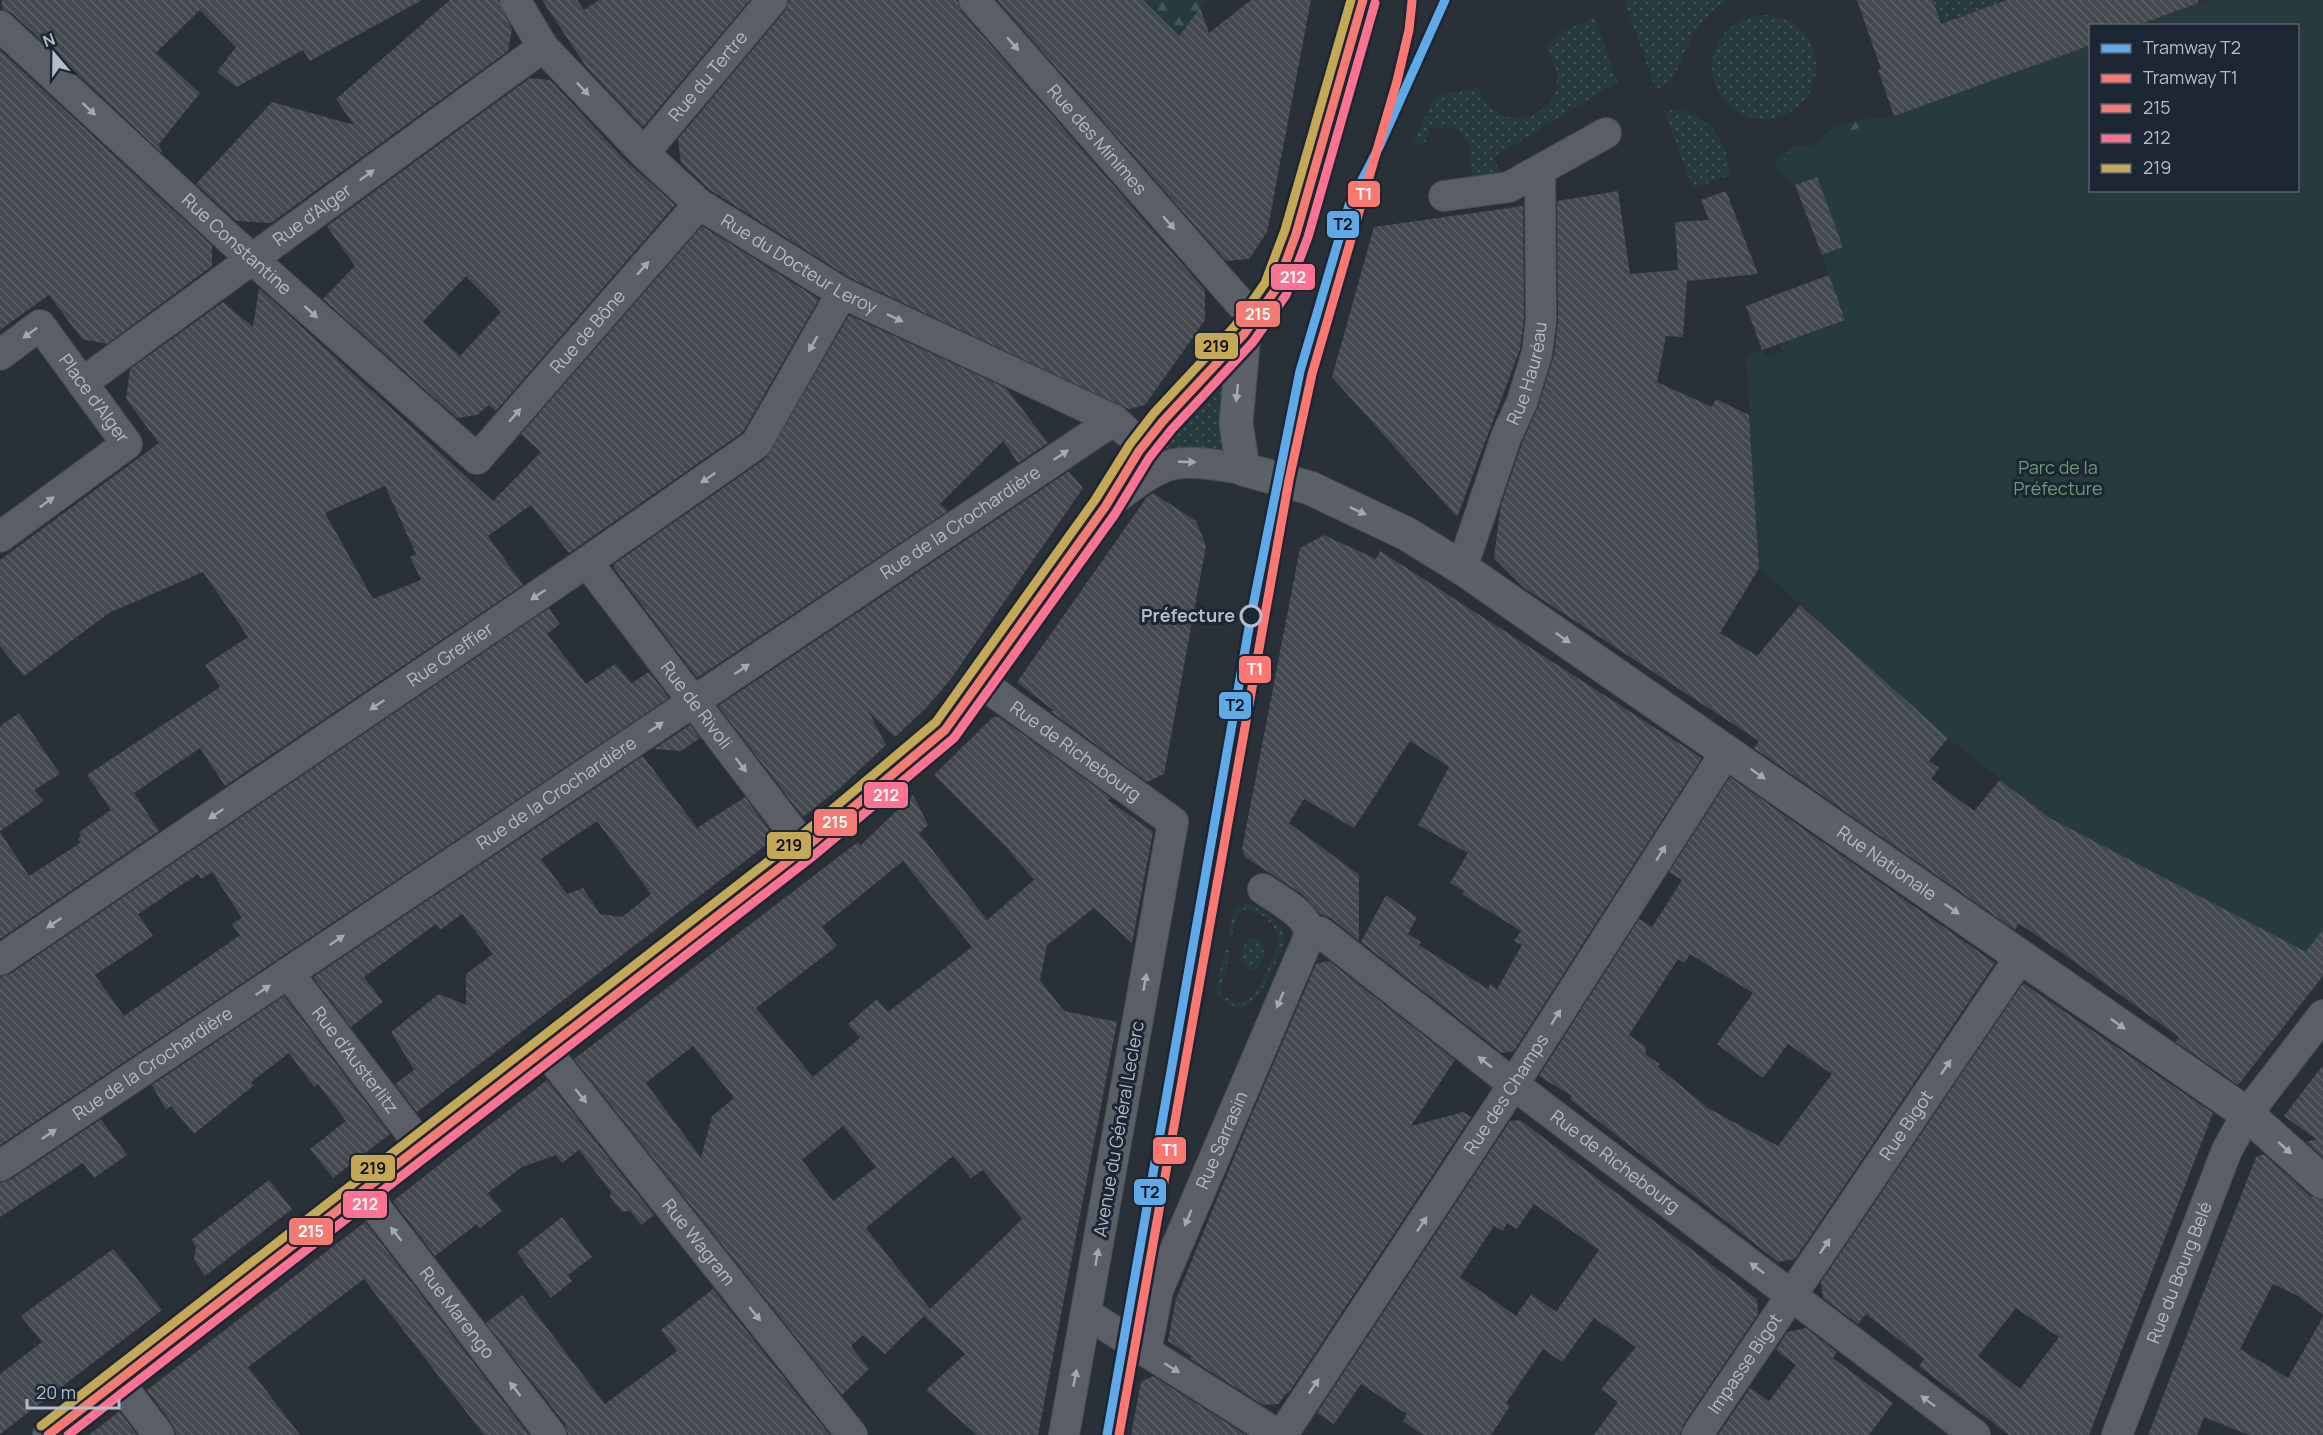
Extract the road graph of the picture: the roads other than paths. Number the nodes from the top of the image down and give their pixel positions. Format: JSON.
{"nodes":[{"id":1,"x":515,"y":0,"type":"edge"},
{"id":2,"x":772,"y":0,"type":"edge"},
{"id":3,"x":974,"y":0,"type":"edge"},
{"id":4,"x":1363,"y":0,"type":"edge"},
{"id":5,"x":0,"y":26,"type":"edge"},
{"id":6,"x":543,"y":47,"type":"junction"},
{"id":7,"x":1606,"y":133,"type":"dead end"},
{"id":8,"x":644,"y":153,"type":"junction"},
{"id":9,"x":1540,"y":170,"type":"junction"},
{"id":10,"x":1444,"y":196,"type":"dead end"},
{"id":11,"x":699,"y":204,"type":"junction"},
{"id":12,"x":252,"y":259,"type":"junction"},
{"id":13,"x":842,"y":293,"type":"junction"},
{"id":14,"x":1250,"y":327,"type":"junction"},
{"id":15,"x":0,"y":355,"type":"edge"},
{"id":16,"x":82,"y":383,"type":"junction"},
{"id":17,"x":1114,"y":420,"type":"junction"},
{"id":18,"x":477,"y":459,"type":"joint"},
{"id":19,"x":1133,"y":469,"type":"junction"},
{"id":20,"x":1243,"y":469,"type":"junction"},
{"id":21,"x":0,"y":537,"type":"edge"},
{"id":22,"x":587,"y":562,"type":"junction"},
{"id":23,"x":1452,"y":562,"type":"junction"},
{"id":24,"x":980,"y":682,"type":"junction"},
{"id":25,"x":693,"y":701,"type":"junction"},
{"id":26,"x":1726,"y":752,"type":"junction"},
{"id":27,"x":1173,"y":822,"type":"joint"},
{"id":28,"x":805,"y":849,"type":"junction"},
{"id":29,"x":1263,"y":889,"type":"dead end"},
{"id":30,"x":1310,"y":934,"type":"junction"},
{"id":31,"x":2021,"y":956,"type":"junction"},
{"id":32,"x":0,"y":960,"type":"edge"},
{"id":33,"x":288,"y":973,"type":"junction"},
{"id":34,"x":2323,"y":1015,"type":"edge"},
{"id":35,"x":545,"y":1050,"type":"junction"},
{"id":36,"x":1513,"y":1084,"type":"junction"},
{"id":37,"x":2247,"y":1114,"type":"junction"},
{"id":38,"x":421,"y":1146,"type":"junction"},
{"id":39,"x":0,"y":1166,"type":"edge"},
{"id":40,"x":2323,"y":1182,"type":"edge"},
{"id":41,"x":363,"y":1191,"type":"junction"},
{"id":42,"x":1792,"y":1295,"type":"junction"},
{"id":43,"x":1087,"y":1314,"type":"junction"},
{"id":44,"x":1146,"y":1351,"type":"junction"},
{"id":45,"x":117,"y":1380,"type":"junction"},
{"id":46,"x":48,"y":1435,"type":"edge"},
{"id":47,"x":159,"y":1435,"type":"edge"},
{"id":48,"x":551,"y":1435,"type":"edge"},
{"id":49,"x":852,"y":1435,"type":"edge"},
{"id":50,"x":1064,"y":1435,"type":"edge"},
{"id":51,"x":1280,"y":1435,"type":"edge"},
{"id":52,"x":1697,"y":1435,"type":"edge"},
{"id":53,"x":1975,"y":1435,"type":"edge"},
{"id":54,"x":2117,"y":1435,"type":"edge"}],
"edges":[{"from":1,"to":6,"type":"street","name":"Rue du Docteur Leroy"},
{"from":2,"to":8,"type":"street","name":"Rue du Tertre"},
{"from":3,"to":14,"type":"street","name":"Rue des Minimes","one_way":true},
{"from":4,"to":14,"type":"main road"},
{"from":5,"to":12,"type":"street","name":"Rue Constantine","one_way":true},
{"from":6,"to":8,"type":"street","name":"Rue du Docteur Leroy","one_way":true},
{"from":12,"to":6,"type":"street","name":"Rue d'Alger","one_way":true},
{"from":7,"to":9,"type":"street"},
{"from":8,"to":11,"type":"street","name":"Rue du Docteur Leroy"},
{"from":9,"to":10,"type":"street"},
{"from":9,"to":23,"type":"street","name":"Rue Hauréau"},
{"from":11,"to":13,"type":"street","name":"Rue du Docteur Leroy"},
{"from":18,"to":11,"type":"street","name":"Rue de Bône","one_way":true},
{"from":12,"to":16,"type":"street","name":"Rue d'Alger"},
{"from":12,"to":18,"type":"street","name":"Rue Constantine","one_way":true},
{"from":13,"to":17,"type":"street","name":"Rue du Docteur Leroy","one_way":true},
{"from":13,"to":22,"type":"street","name":"Rue Greffier","one_way":true},
{"from":14,"to":19,"type":"street"},
{"from":14,"to":20,"type":"main road","one_way":true},
{"from":16,"to":15,"type":"street","name":"Place d'Alger","one_way":true},
{"from":21,"to":16,"type":"street","name":"Place d'Alger","one_way":true},
{"from":17,"to":19,"type":"street","name":"Rue du Docteur Leroy"},
{"from":25,"to":17,"type":"street","name":"Rue de la Crochardière","one_way":true},
{"from":19,"to":20,"type":"street","one_way":true},
{"from":19,"to":24,"type":"street"},
{"from":20,"to":23,"type":"main road","name":"Rue Nationale","one_way":true},
{"from":22,"to":25,"type":"street","name":"Rue de Rivoli"},
{"from":22,"to":32,"type":"street","name":"Rue Greffier","one_way":true},
{"from":23,"to":26,"type":"main road","name":"Rue Nationale","one_way":true},
{"from":24,"to":27,"type":"street","name":"Rue de Richebourg"},
{"from":24,"to":28,"type":"street"},
{"from":25,"to":28,"type":"street","name":"Rue de Rivoli","one_way":true},
{"from":33,"to":25,"type":"street","name":"Rue de la Crochardière","one_way":true},
{"from":26,"to":31,"type":"main road","name":"Rue Nationale","one_way":true},
{"from":36,"to":26,"type":"street","name":"Rue des Champs","one_way":true},
{"from":43,"to":27,"type":"street","name":"Avenue du Général Leclerc","one_way":true},
{"from":28,"to":35,"type":"street"},
{"from":29,"to":30,"type":"street"},
{"from":36,"to":30,"type":"street","name":"Rue de Richebourg","one_way":true},
{"from":30,"to":44,"type":"street","name":"Rue Sarrasin","one_way":true},
{"from":31,"to":37,"type":"main road","name":"Rue Nationale","one_way":true},
{"from":42,"to":31,"type":"street","name":"Rue Bigot","one_way":true},
{"from":33,"to":38,"type":"street","name":"Rue d'Austerlitz"},
{"from":39,"to":33,"type":"street","name":"Rue de la Crochardière","one_way":true},
{"from":34,"to":37,"type":"street","name":"Rue du Bourg Belé"},
{"from":35,"to":38,"type":"street"},
{"from":35,"to":49,"type":"street","name":"Rue Wagram","one_way":true},
{"from":42,"to":36,"type":"street","name":"Rue de Richebourg","one_way":true},
{"from":51,"to":36,"type":"street","name":"Rue des Champs","one_way":true},
{"from":37,"to":40,"type":"main road","name":"Rue Nationale","one_way":true},
{"from":37,"to":54,"type":"street","name":"Rue du Bourg Belé"},
{"from":38,"to":41,"type":"street"},
{"from":41,"to":45,"type":"street"},
{"from":48,"to":41,"type":"street","name":"Rue Marengo","one_way":true},
{"from":42,"to":52,"type":"street","name":"Impasse Bigot"},
{"from":53,"to":42,"type":"street","name":"Rue de Richebourg","one_way":true},
{"from":43,"to":44,"type":"street"},
{"from":50,"to":43,"type":"street","name":"Avenue du Général Leclerc","one_way":true},
{"from":44,"to":51,"type":"street","one_way":true},
{"from":45,"to":46,"type":"street"},
{"from":45,"to":47,"type":"street"}]}
